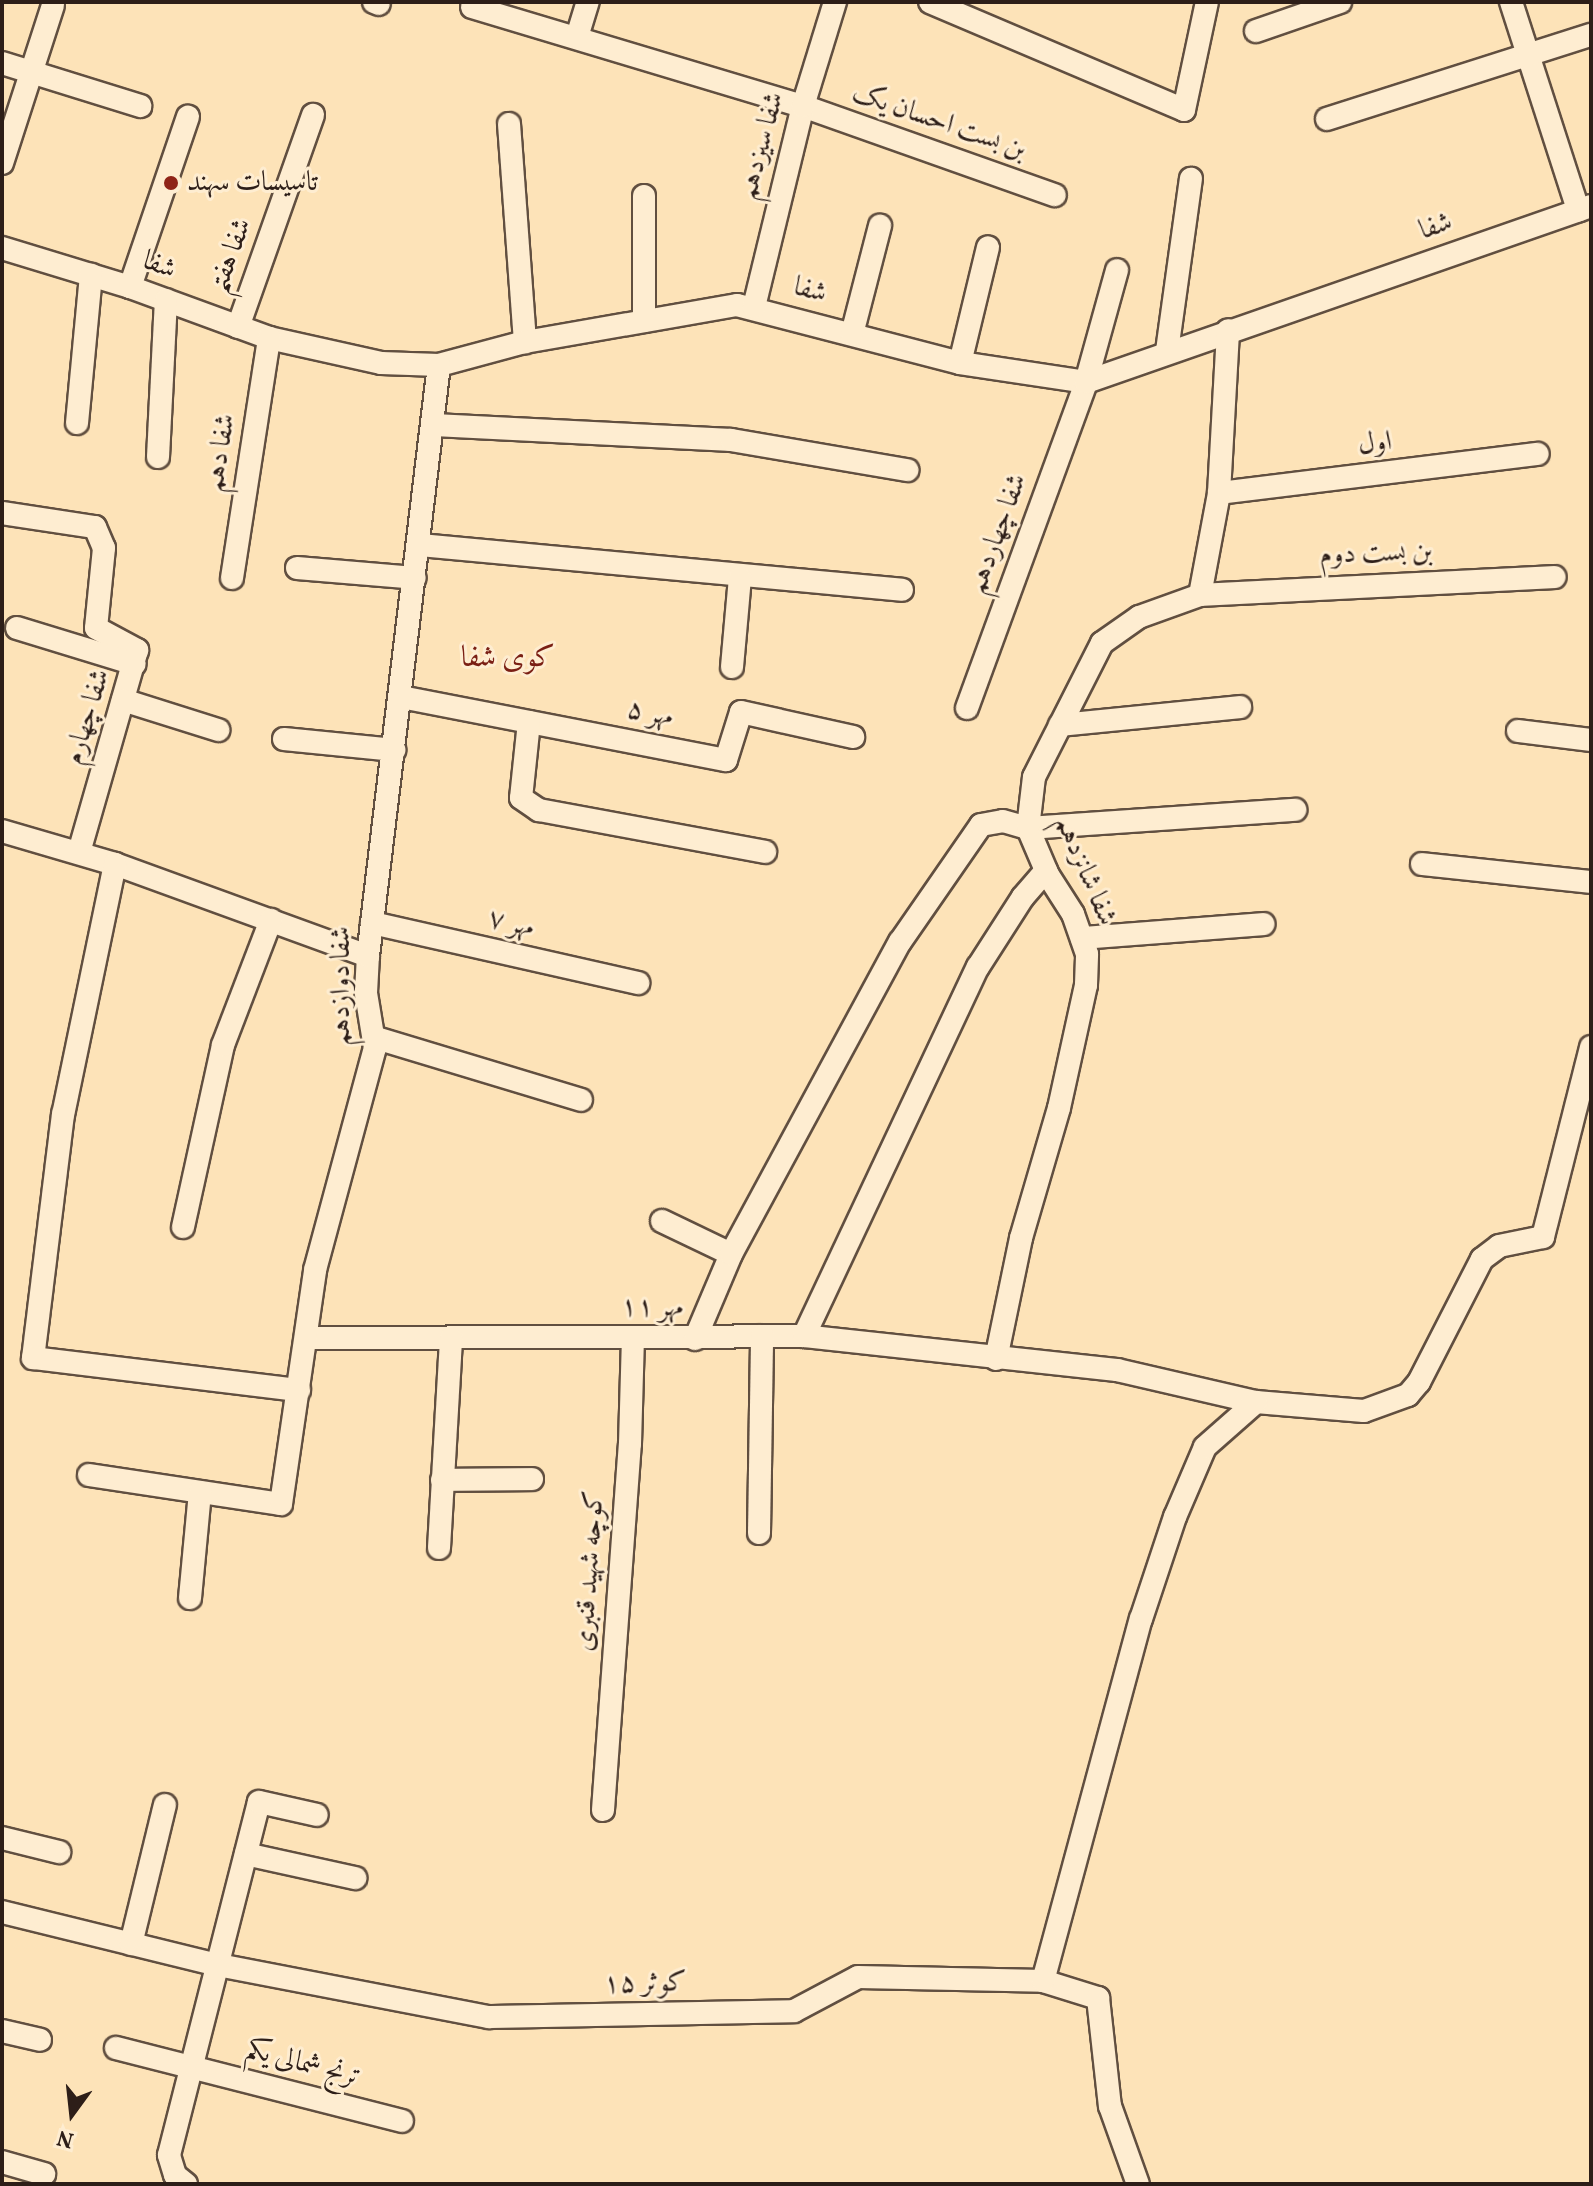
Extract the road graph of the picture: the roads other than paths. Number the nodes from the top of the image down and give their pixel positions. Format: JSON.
{"nodes":[{"id":1,"x":588,"y":2,"type":"edge"},
{"id":2,"x":835,"y":2,"type":"edge"},
{"id":3,"x":930,"y":2,"type":"edge"},
{"id":4,"x":1207,"y":2,"type":"edge"},
{"id":5,"x":1340,"y":2,"type":"edge"},
{"id":6,"x":1511,"y":2,"type":"edge"},
{"id":7,"x":53,"y":5,"type":"dead end"},
{"id":8,"x":472,"y":7,"type":"dead end"},
{"id":9,"x":1256,"y":31,"type":"dead end"},
{"id":10,"x":1591,"y":35,"type":"edge"},
{"id":11,"x":577,"y":37,"type":"junction"},
{"id":12,"x":1527,"y":53,"type":"junction"},
{"id":13,"x":2,"y":63,"type":"edge"},
{"id":14,"x":31,"y":72,"type":"junction"},
{"id":15,"x":140,"y":106,"type":"dead end"},
{"id":16,"x":803,"y":106,"type":"junction"},
{"id":17,"x":313,"y":115,"type":"dead end"},
{"id":18,"x":188,"y":117,"type":"dead end"},
{"id":19,"x":1327,"y":119,"type":"dead end"},
{"id":20,"x":509,"y":124,"type":"dead end"},
{"id":21,"x":2,"y":163,"type":"edge"},
{"id":22,"x":1191,"y":179,"type":"dead end"},
{"id":23,"x":1055,"y":195,"type":"dead end"},
{"id":24,"x":644,"y":196,"type":"dead end"},
{"id":25,"x":1584,"y":208,"type":"edge"},
{"id":26,"x":880,"y":226,"type":"dead end"},
{"id":27,"x":988,"y":247,"type":"dead end"},
{"id":28,"x":2,"y":248,"type":"edge"},
{"id":29,"x":1117,"y":270,"type":"dead end"},
{"id":30,"x":91,"y":275,"type":"junction"},
{"id":31,"x":130,"y":287,"type":"junction"},
{"id":32,"x":166,"y":300,"type":"junction"},
{"id":33,"x":754,"y":307,"type":"junction"},
{"id":34,"x":644,"y":321,"type":"junction"},
{"id":35,"x":238,"y":327,"type":"junction"},
{"id":36,"x":1228,"y":330,"type":"junction"},
{"id":37,"x":852,"y":334,"type":"junction"},
{"id":38,"x":269,"y":338,"type":"junction"},
{"id":39,"x":525,"y":342,"type":"junction"},
{"id":40,"x":1167,"y":351,"type":"junction"},
{"id":41,"x":960,"y":363,"type":"junction"},
{"id":42,"x":439,"y":365,"type":"junction"},
{"id":43,"x":1086,"y":382,"type":"junction"},
{"id":44,"x":77,"y":423,"type":"dead end"},
{"id":45,"x":435,"y":425,"type":"junction"},
{"id":46,"x":1538,"y":454,"type":"dead end"},
{"id":47,"x":158,"y":457,"type":"dead end"},
{"id":48,"x":907,"y":470,"type":"dead end"},
{"id":49,"x":1219,"y":493,"type":"junction"},
{"id":50,"x":2,"y":513,"type":"edge"},
{"id":51,"x":420,"y":545,"type":"junction"},
{"id":52,"x":297,"y":568,"type":"dead end"},
{"id":53,"x":1555,"y":577,"type":"dead end"},
{"id":54,"x":232,"y":578,"type":"dead end"},
{"id":55,"x":415,"y":578,"type":"junction"},
{"id":56,"x":740,"y":578,"type":"junction"},
{"id":57,"x":902,"y":590,"type":"dead end"},
{"id":58,"x":1200,"y":595,"type":"junction"},
{"id":59,"x":17,"y":628,"type":"dead end"},
{"id":60,"x":135,"y":664,"type":"junction"},
{"id":61,"x":732,"y":667,"type":"dead end"},
{"id":62,"x":401,"y":697,"type":"junction"},
{"id":63,"x":123,"y":700,"type":"junction"},
{"id":64,"x":1240,"y":707,"type":"dead end"},
{"id":65,"x":967,"y":708,"type":"dead end"},
{"id":66,"x":529,"y":722,"type":"junction"},
{"id":67,"x":1060,"y":725,"type":"junction"},
{"id":68,"x":218,"y":730,"type":"dead end"},
{"id":69,"x":1518,"y":731,"type":"dead end"},
{"id":70,"x":853,"y":737,"type":"dead end"},
{"id":71,"x":284,"y":739,"type":"dead end"},
{"id":72,"x":1591,"y":740,"type":"edge"},
{"id":73,"x":394,"y":750,"type":"junction"},
{"id":74,"x":1295,"y":810,"type":"dead end"},
{"id":75,"x":1028,"y":828,"type":"junction"},
{"id":76,"x":2,"y":831,"type":"edge"},
{"id":77,"x":79,"y":852,"type":"junction"},
{"id":78,"x":765,"y":852,"type":"dead end"},
{"id":79,"x":115,"y":864,"type":"junction"},
{"id":80,"x":1422,"y":864,"type":"dead end"},
{"id":81,"x":1046,"y":871,"type":"junction"},
{"id":82,"x":1591,"y":882,"type":"edge"},
{"id":83,"x":271,"y":920,"type":"junction"},
{"id":84,"x":372,"y":923,"type":"junction"},
{"id":85,"x":1263,"y":924,"type":"dead end"},
{"id":86,"x":1082,"y":938,"type":"junction"},
{"id":87,"x":368,"y":956,"type":"junction"},
{"id":88,"x":638,"y":983,"type":"dead end"},
{"id":89,"x":376,"y":1038,"type":"junction"},
{"id":90,"x":1591,"y":1047,"type":"edge"},
{"id":91,"x":581,"y":1100,"type":"dead end"},
{"id":92,"x":662,"y":1221,"type":"dead end"},
{"id":93,"x":183,"y":1227,"type":"dead end"},
{"id":94,"x":731,"y":1254,"type":"junction"},
{"id":95,"x":762,"y":1336,"type":"junction"},
{"id":96,"x":804,"y":1336,"type":"junction"},
{"id":97,"x":633,"y":1337,"type":"junction"},
{"id":98,"x":306,"y":1338,"type":"junction"},
{"id":99,"x":451,"y":1338,"type":"junction"},
{"id":100,"x":695,"y":1339,"type":"junction"},
{"id":101,"x":996,"y":1359,"type":"junction"},
{"id":102,"x":299,"y":1390,"type":"junction"},
{"id":103,"x":1256,"y":1402,"type":"junction"},
{"id":104,"x":89,"y":1475,"type":"dead end"},
{"id":105,"x":532,"y":1479,"type":"dead end"},
{"id":106,"x":442,"y":1480,"type":"junction"},
{"id":107,"x":200,"y":1492,"type":"junction"},
{"id":108,"x":759,"y":1533,"type":"dead end"},
{"id":109,"x":439,"y":1548,"type":"dead end"},
{"id":110,"x":190,"y":1598,"type":"dead end"},
{"id":111,"x":165,"y":1805,"type":"dead end"},
{"id":112,"x":603,"y":1810,"type":"dead end"},
{"id":113,"x":317,"y":1815,"type":"dead end"},
{"id":114,"x":2,"y":1838,"type":"edge"},
{"id":115,"x":59,"y":1852,"type":"dead end"},
{"id":116,"x":246,"y":1854,"type":"junction"},
{"id":117,"x":355,"y":1878,"type":"dead end"},
{"id":118,"x":2,"y":1912,"type":"edge"},
{"id":119,"x":131,"y":1944,"type":"junction"},
{"id":120,"x":218,"y":1965,"type":"junction"},
{"id":121,"x":1043,"y":1981,"type":"junction"},
{"id":122,"x":2,"y":2031,"type":"edge"},
{"id":123,"x":40,"y":2040,"type":"dead end"},
{"id":124,"x":116,"y":2048,"type":"dead end"},
{"id":125,"x":190,"y":2066,"type":"junction"},
{"id":126,"x":402,"y":2121,"type":"dead end"},
{"id":127,"x":2,"y":2162,"type":"edge"},
{"id":128,"x":44,"y":2174,"type":"dead end"},
{"id":129,"x":180,"y":2180,"type":"edge"},
{"id":130,"x":1138,"y":2184,"type":"edge"}],
"edges":[{"from":1,"to":11,"type":"street"},
{"from":2,"to":16,"type":"street","name":"شفا سیزدهم"},
{"from":3,"to":4,"type":"street"},
{"from":5,"to":9,"type":"street"},
{"from":6,"to":12,"type":"street"},
{"from":7,"to":14,"type":"street"},
{"from":8,"to":11,"type":"street","name":"بن بست احسان یک"},
{"from":10,"to":12,"type":"street"},
{"from":11,"to":16,"type":"street","name":"بن بست احسان یک"},
{"from":12,"to":19,"type":"street"},
{"from":12,"to":25,"type":"street"},
{"from":13,"to":14,"type":"street"},
{"from":14,"to":15,"type":"street"},
{"from":14,"to":21,"type":"street"},
{"from":16,"to":23,"type":"street","name":"بن بست احسان یک"},
{"from":16,"to":33,"type":"street","name":"شفا سیزدهم"},
{"from":17,"to":35,"type":"street","name":"شفا هفتم"},
{"from":18,"to":31,"type":"street"},
{"from":20,"to":39,"type":"street"},
{"from":22,"to":40,"type":"street"},
{"from":24,"to":34,"type":"street"},
{"from":25,"to":36,"type":"street","name":"شفا"},
{"from":26,"to":37,"type":"street"},
{"from":27,"to":41,"type":"street"},
{"from":28,"to":30,"type":"street","name":"شفا"},
{"from":29,"to":43,"type":"street","name":"شفا چهاردهم"},
{"from":30,"to":31,"type":"street","name":"شفا"},
{"from":30,"to":44,"type":"street"},
{"from":31,"to":32,"type":"street","name":"شفا"},
{"from":32,"to":35,"type":"street","name":"شفا"},
{"from":32,"to":47,"type":"street"},
{"from":33,"to":34,"type":"street","name":"شفا"},
{"from":33,"to":37,"type":"street","name":"شفا"},
{"from":34,"to":39,"type":"street","name":"شفا"},
{"from":35,"to":38,"type":"street","name":"شفا"},
{"from":36,"to":40,"type":"street","name":"شفا"},
{"from":36,"to":49,"type":"street"},
{"from":37,"to":41,"type":"street","name":"شفا"},
{"from":38,"to":42,"type":"street","name":"شفا"},
{"from":38,"to":54,"type":"street","name":"شفا دهم"},
{"from":39,"to":42,"type":"street","name":"شفا"},
{"from":40,"to":43,"type":"street","name":"شفا"},
{"from":41,"to":43,"type":"street","name":"شفا"},
{"from":42,"to":45,"type":"street","name":"شفا دوازدهم"},
{"from":43,"to":65,"type":"street","name":"شفا چهاردهم"},
{"from":45,"to":48,"type":"street"},
{"from":45,"to":51,"type":"street","name":"شفا دوازدهم"},
{"from":46,"to":49,"type":"street","name":"اول"},
{"from":49,"to":58,"type":"street"},
{"from":50,"to":60,"type":"street","name":"شفا چهارم"},
{"from":51,"to":55,"type":"street","name":"شفا دوازدهم"},
{"from":51,"to":56,"type":"street"},
{"from":52,"to":55,"type":"street"},
{"from":53,"to":58,"type":"street","name":"بن بست دوم"},
{"from":55,"to":62,"type":"street","name":"شفا دوازدهم"},
{"from":56,"to":57,"type":"street"},
{"from":56,"to":61,"type":"street"},
{"from":58,"to":67,"type":"street","name":"شفا شانزدهم"},
{"from":59,"to":60,"type":"street"},
{"from":60,"to":63,"type":"street","name":"شفا چهارم"},
{"from":62,"to":66,"type":"street","name":"مهر ۵"},
{"from":62,"to":73,"type":"street","name":"شفا دوازدهم"},
{"from":63,"to":68,"type":"street"},
{"from":63,"to":77,"type":"street","name":"شفا چهارم"},
{"from":64,"to":67,"type":"street"},
{"from":66,"to":70,"type":"street","name":"مهر ۵"},
{"from":66,"to":78,"type":"street"},
{"from":67,"to":75,"type":"street","name":"شفا شانزدهم"},
{"from":69,"to":72,"type":"street"},
{"from":71,"to":73,"type":"street"},
{"from":73,"to":84,"type":"street","name":"شفا دوازدهم"},
{"from":74,"to":75,"type":"street"},
{"from":75,"to":81,"type":"street","name":"شفا شانزدهم"},
{"from":75,"to":94,"type":"street"},
{"from":76,"to":77,"type":"street"},
{"from":77,"to":79,"type":"street"},
{"from":79,"to":83,"type":"street"},
{"from":79,"to":102,"type":"street"},
{"from":80,"to":82,"type":"street"},
{"from":81,"to":86,"type":"street","name":"شفا شانزدهم"},
{"from":81,"to":96,"type":"street"},
{"from":83,"to":87,"type":"street"},
{"from":83,"to":93,"type":"street"},
{"from":84,"to":87,"type":"street","name":"شفا دوازدهم"},
{"from":84,"to":88,"type":"street","name":"مهر ۷"},
{"from":85,"to":86,"type":"street"},
{"from":86,"to":101,"type":"street","name":"شفا شانزدهم"},
{"from":87,"to":89,"type":"street","name":"شفا دوازدهم"},
{"from":89,"to":91,"type":"street"},
{"from":89,"to":98,"type":"street","name":"شفا دوازدهم"},
{"from":90,"to":103,"type":"street","name":"مهر ۱۱"},
{"from":92,"to":94,"type":"street"},
{"from":94,"to":100,"type":"street"},
{"from":95,"to":96,"type":"street","name":"مهر ۱۱"},
{"from":95,"to":100,"type":"street","name":"مهر ۱۱"},
{"from":95,"to":108,"type":"street"},
{"from":96,"to":101,"type":"street","name":"مهر ۱۱"},
{"from":97,"to":99,"type":"street","name":"مهر ۱۱"},
{"from":97,"to":100,"type":"street","name":"مهر ۱۱"},
{"from":97,"to":112,"type":"street","name":"کوچه شهید قنبری"},
{"from":98,"to":99,"type":"street","name":"مهر ۱۱"},
{"from":98,"to":102,"type":"street","name":"شفا دوازدهم"},
{"from":99,"to":106,"type":"street"},
{"from":101,"to":103,"type":"street","name":"مهر ۱۱"},
{"from":102,"to":107,"type":"street","name":"شفا دوازدهم"},
{"from":103,"to":121,"type":"street"},
{"from":104,"to":107,"type":"street","name":"شفا دوازدهم"},
{"from":105,"to":106,"type":"street"},
{"from":106,"to":109,"type":"street"},
{"from":107,"to":110,"type":"street"},
{"from":111,"to":119,"type":"street"},
{"from":113,"to":116,"type":"street"},
{"from":114,"to":115,"type":"street"},
{"from":116,"to":117,"type":"street"},
{"from":116,"to":120,"type":"street"},
{"from":118,"to":119,"type":"street","name":"کوثر ۱۵"},
{"from":119,"to":120,"type":"street","name":"کوثر ۱۵"},
{"from":120,"to":121,"type":"street","name":"کوثر ۱۵"},
{"from":120,"to":125,"type":"street"},
{"from":121,"to":130,"type":"street","name":"کوثر ۱۵"},
{"from":122,"to":123,"type":"street"},
{"from":124,"to":125,"type":"street","name":"ترنج شمالی یکم"},
{"from":125,"to":126,"type":"street","name":"ترنج شمالی یکم"},
{"from":125,"to":129,"type":"street"},
{"from":127,"to":128,"type":"street"}]}
